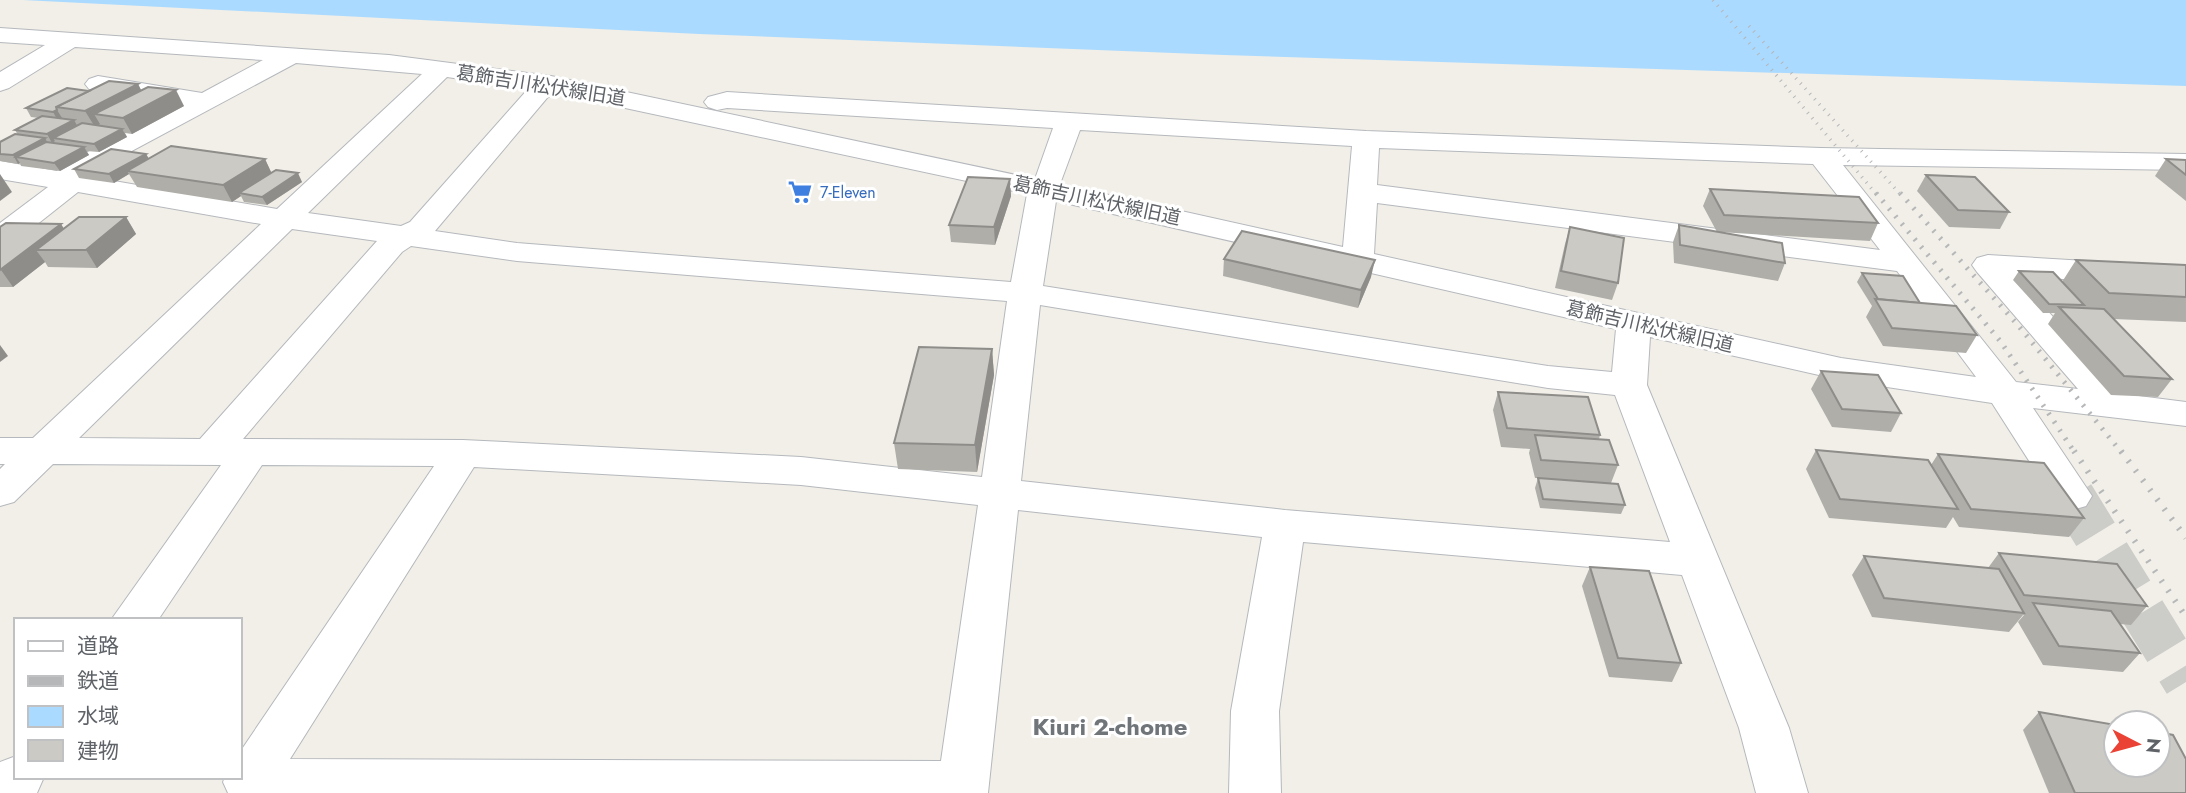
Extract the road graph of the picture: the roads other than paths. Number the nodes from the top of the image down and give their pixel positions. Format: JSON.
{"nodes":[{"id":1,"x":0,"y":35,"type":"edge"},
{"id":2,"x":72,"y":40,"type":"junction"},
{"id":3,"x":292,"y":55,"type":"junction"},
{"id":4,"x":441,"y":69,"type":"junction"},
{"id":5,"x":0,"y":83,"type":"edge"},
{"id":6,"x":99,"y":84,"type":"edge"},
{"id":7,"x":551,"y":84,"type":"junction"},
{"id":8,"x":207,"y":99,"type":"junction"},
{"id":9,"x":699,"y":114,"type":"junction"},
{"id":10,"x":1069,"y":121,"type":"junction"},
{"id":11,"x":1366,"y":139,"type":"junction"},
{"id":12,"x":1821,"y":156,"type":"junction"},
{"id":13,"x":2186,"y":162,"type":"edge"},
{"id":14,"x":0,"y":170,"type":"edge"},
{"id":15,"x":63,"y":182,"type":"junction"},
{"id":16,"x":1043,"y":188,"type":"junction"},
{"id":17,"x":1363,"y":194,"type":"junction"},
{"id":18,"x":284,"y":219,"type":"junction"},
{"id":19,"x":406,"y":237,"type":"junction"},
{"id":20,"x":0,"y":238,"type":"edge"},
{"id":21,"x":1358,"y":258,"type":"junction"},
{"id":22,"x":1907,"y":263,"type":"junction"},
{"id":23,"x":2186,"y":277,"type":"edge"},
{"id":24,"x":1025,"y":293,"type":"junction"},
{"id":25,"x":1634,"y":322,"type":"junction"},
{"id":26,"x":1629,"y":385,"type":"junction"},
{"id":27,"x":2006,"y":393,"type":"junction"},
{"id":28,"x":2113,"y":406,"type":"junction"},
{"id":29,"x":2186,"y":414,"type":"edge"},
{"id":30,"x":0,"y":451,"type":"edge"},
{"id":31,"x":42,"y":451,"type":"junction"},
{"id":32,"x":210,"y":452,"type":"junction"},
{"id":33,"x":251,"y":452,"type":"junction"},
{"id":34,"x":463,"y":453,"type":"junction"},
{"id":35,"x":0,"y":492,"type":"edge"},
{"id":36,"x":999,"y":495,"type":"junction"},
{"id":37,"x":2072,"y":496,"type":"tunnel mouth"},
{"id":38,"x":1285,"y":525,"type":"junction"},
{"id":39,"x":1700,"y":561,"type":"junction"},
{"id":40,"x":134,"y":618,"type":"edge"},
{"id":41,"x":962,"y":788,"type":"edge"},
{"id":42,"x":1255,"y":793,"type":"edge"},
{"id":43,"x":1782,"y":793,"type":"edge"}],
"edges":[{"from":1,"to":2,"type":"street","name":"葛飾吉川松伏線旧道"},
{"from":2,"to":3,"type":"street","name":"葛飾吉川松伏線旧道"},
{"from":2,"to":5,"type":"street"},
{"from":3,"to":4,"type":"street","name":"葛飾吉川松伏線旧道"},
{"from":3,"to":8,"type":"street"},
{"from":4,"to":7,"type":"street","name":"葛飾吉川松伏線旧道"},
{"from":4,"to":18,"type":"street"},
{"from":6,"to":8,"type":"street"},
{"from":7,"to":9,"type":"street","name":"葛飾吉川松伏線旧道"},
{"from":7,"to":19,"type":"street"},
{"from":8,"to":15,"type":"street"},
{"from":9,"to":10,"type":"street"},
{"from":9,"to":16,"type":"street","name":"葛飾吉川松伏線旧道"},
{"from":10,"to":11,"type":"street"},
{"from":10,"to":16,"type":"street"},
{"from":11,"to":12,"type":"street"},
{"from":11,"to":17,"type":"street"},
{"from":12,"to":13,"type":"street"},
{"from":12,"to":22,"type":"lane"},
{"from":14,"to":15,"type":"street"},
{"from":15,"to":18,"type":"street"},
{"from":15,"to":20,"type":"street"},
{"from":16,"to":21,"type":"street","name":"葛飾吉川松伏線旧道"},
{"from":16,"to":24,"type":"street"},
{"from":17,"to":21,"type":"street"},
{"from":17,"to":22,"type":"street"},
{"from":18,"to":19,"type":"street"},
{"from":18,"to":31,"type":"street"},
{"from":19,"to":24,"type":"street"},
{"from":19,"to":32,"type":"street"},
{"from":21,"to":25,"type":"street","name":"葛飾吉川松伏線旧道"},
{"from":22,"to":27,"type":"street"},
{"from":23,"to":28,"type":"street"},
{"from":24,"to":26,"type":"street"},
{"from":24,"to":36,"type":"street"},
{"from":25,"to":26,"type":"street"},
{"from":25,"to":27,"type":"street","name":"葛飾吉川松伏線旧道"},
{"from":26,"to":39,"type":"street"},
{"from":27,"to":28,"type":"street","name":"葛飾吉川松伏線旧道"},
{"from":27,"to":37,"type":"street"},
{"from":28,"to":29,"type":"street","name":"葛飾吉川松伏線旧道"},
{"from":30,"to":31,"type":"street"},
{"from":31,"to":32,"type":"street"},
{"from":31,"to":35,"type":"street"},
{"from":32,"to":33,"type":"street"},
{"from":33,"to":34,"type":"street"},
{"from":33,"to":40,"type":"street"},
{"from":34,"to":36,"type":"street"},
{"from":34,"to":41,"type":"street"},
{"from":36,"to":38,"type":"street"},
{"from":36,"to":41,"type":"street"},
{"from":38,"to":39,"type":"street"},
{"from":38,"to":42,"type":"street"},
{"from":39,"to":43,"type":"street"}]}
